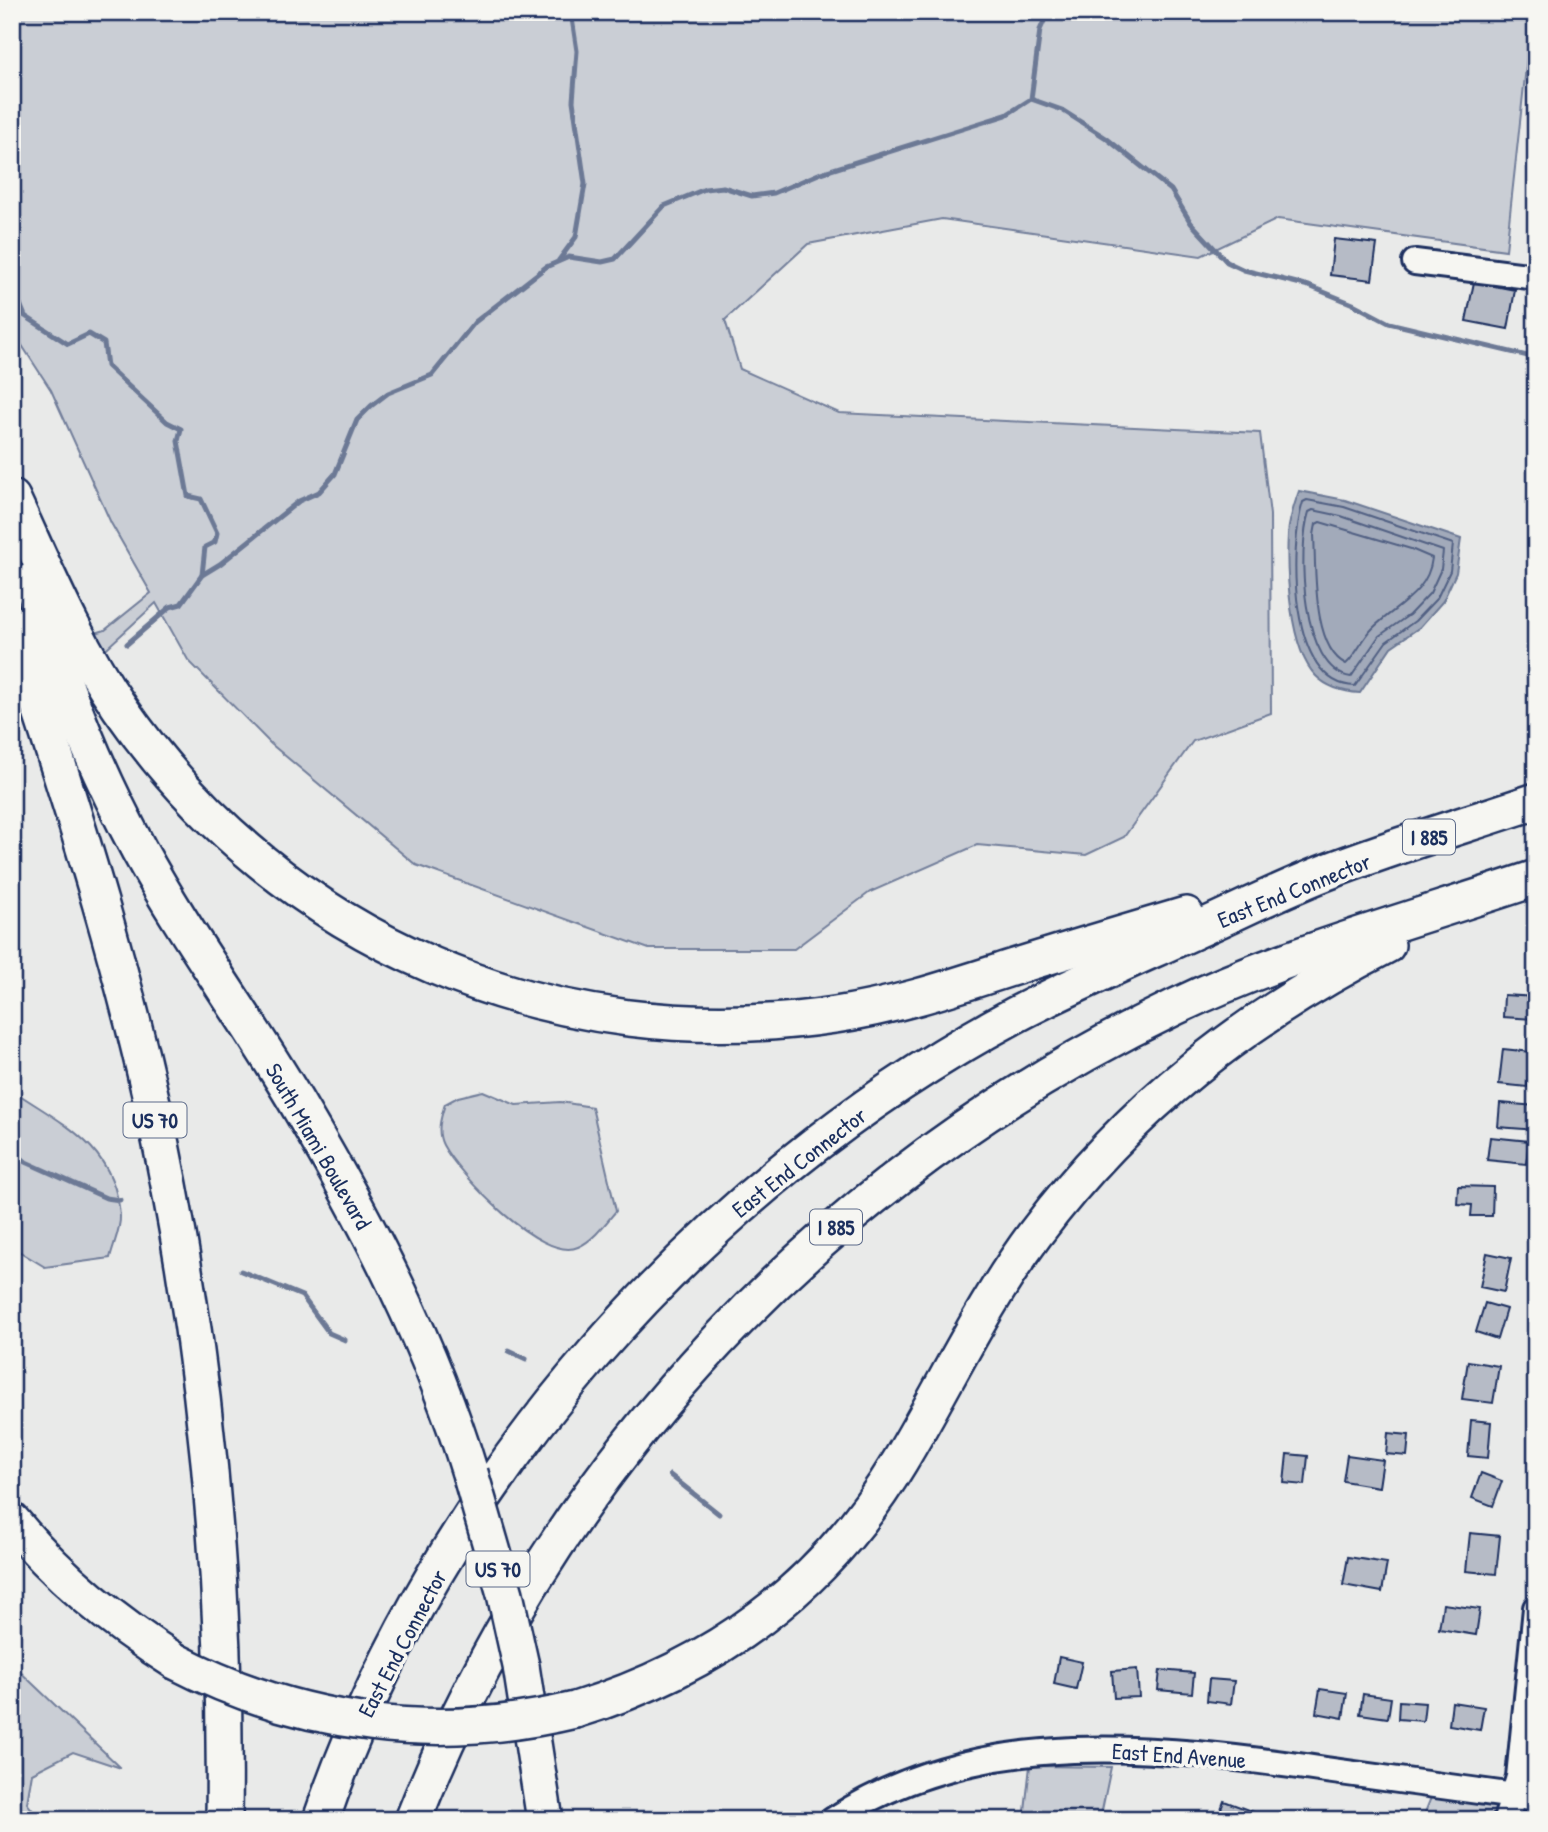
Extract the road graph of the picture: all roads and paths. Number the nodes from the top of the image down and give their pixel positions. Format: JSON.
{"nodes":[{"id":1,"x":1415,"y":262,"type":"dead end"},
{"id":2,"x":1536,"y":277,"type":"edge"},
{"id":3,"x":12,"y":500,"type":"edge"},
{"id":4,"x":12,"y":623,"type":"edge"},
{"id":5,"x":1536,"y":801,"type":"edge"},
{"id":6,"x":1323,"y":873,"type":"junction"},
{"id":7,"x":1536,"y":878,"type":"edge"},
{"id":8,"x":1485,"y":895,"type":"junction"},
{"id":9,"x":12,"y":1521,"type":"edge"},
{"id":10,"x":1536,"y":1608,"type":"edge"},
{"id":11,"x":222,"y":1632,"type":"junction"},
{"id":12,"x":1526,"y":1797,"type":"edge"},
{"id":13,"x":208,"y":1820,"type":"edge"},
{"id":14,"x":224,"y":1820,"type":"edge"},
{"id":15,"x":321,"y":1820,"type":"edge"},
{"id":16,"x":413,"y":1820,"type":"edge"},
{"id":17,"x":545,"y":1820,"type":"edge"},
{"id":18,"x":833,"y":1820,"type":"edge"},
{"id":19,"x":1506,"y":1820,"type":"edge"}],
"edges":[{"from":1,"to":2,"type":"street"},
{"from":3,"to":6,"type":"highway"},
{"from":3,"to":17,"type":"highway","name":"South Miami Boulevard","number":"US 70","bridge":true},
{"from":4,"to":11,"type":"highway","number":"US 70"},
{"from":5,"to":6,"type":"highway","name":"East End Connector","number":"I 885"},
{"from":6,"to":15,"type":"highway","name":"East End Connector","number":"I 885"},
{"from":7,"to":8,"type":"highway","number":"I 885"},
{"from":8,"to":9,"type":"highway","bridge":true},
{"from":8,"to":16,"type":"highway","number":"I 885"},
{"from":10,"to":12,"type":"street"},
{"from":11,"to":13,"type":"highway"},
{"from":11,"to":14,"type":"highway","number":"US 70"},
{"from":12,"to":18,"type":"street","name":"East End Avenue"},
{"from":12,"to":19,"type":"street"}]}
